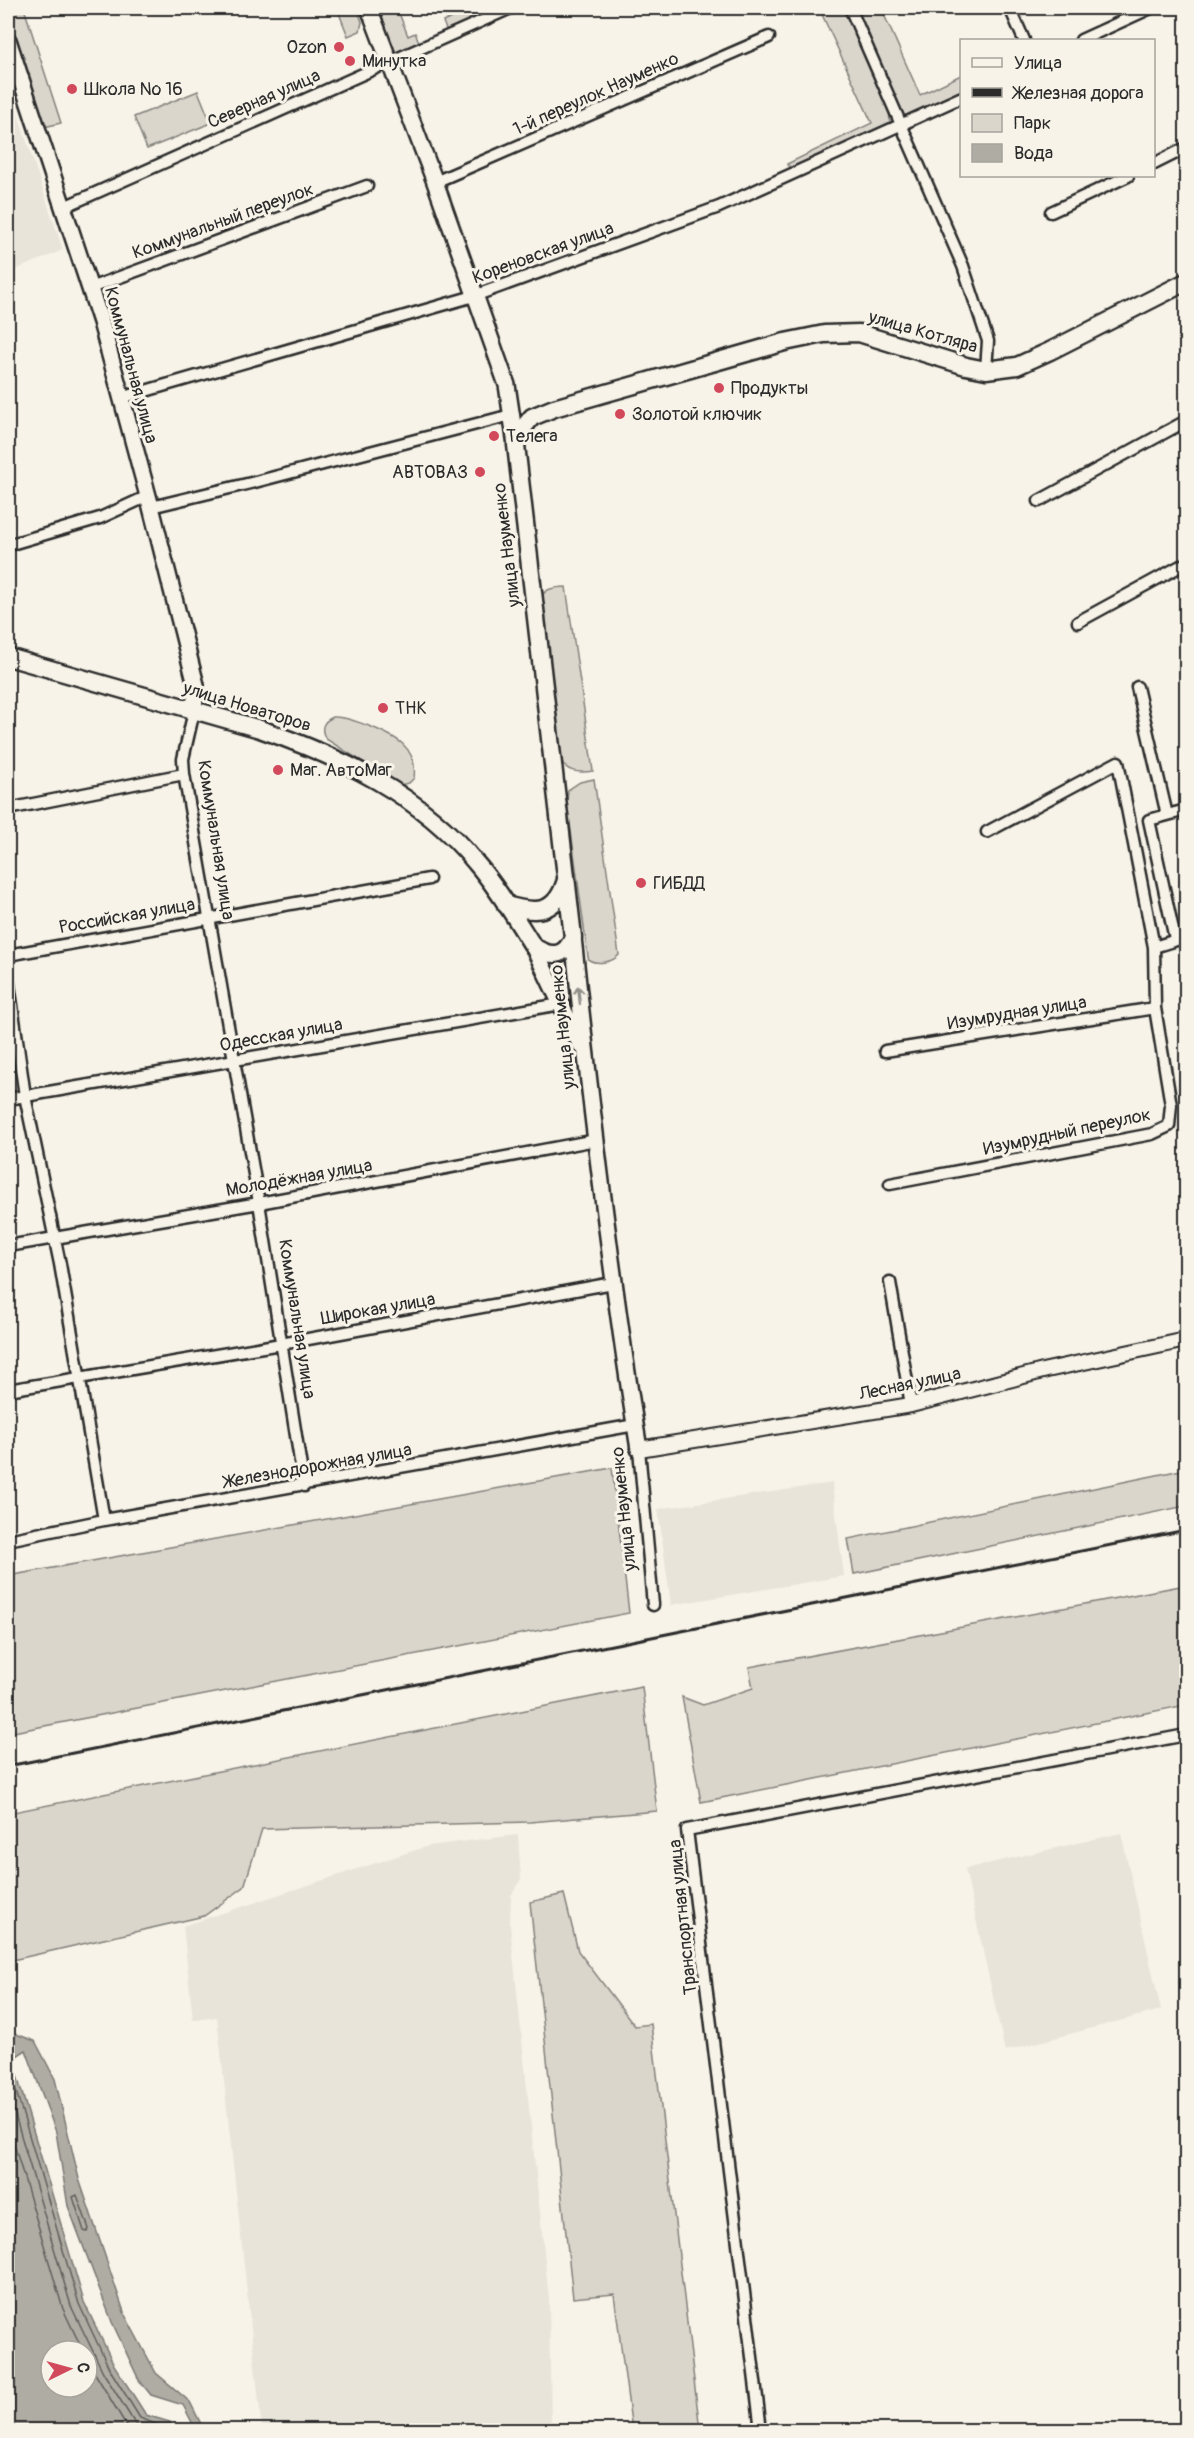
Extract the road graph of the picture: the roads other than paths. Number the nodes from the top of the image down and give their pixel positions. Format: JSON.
{"nodes":[{"id":1,"x":369,"y":8,"type":"edge"},
{"id":2,"x":511,"y":8,"type":"edge"},
{"id":3,"x":850,"y":8,"type":"edge"},
{"id":4,"x":1010,"y":8,"type":"edge"},
{"id":5,"x":1151,"y":8,"type":"edge"},
{"id":6,"x":769,"y":37,"type":"dead end"},
{"id":7,"x":1024,"y":39,"type":"edge"},
{"id":8,"x":1083,"y":39,"type":"edge"},
{"id":9,"x":8,"y":40,"type":"edge"},
{"id":10,"x":389,"y":62,"type":"junction"},
{"id":11,"x":960,"y":98,"type":"edge"},
{"id":12,"x":902,"y":125,"type":"junction"},
{"id":13,"x":1186,"y":148,"type":"edge"},
{"id":14,"x":1155,"y":164,"type":"edge"},
{"id":15,"x":1126,"y":177,"type":"edge"},
{"id":16,"x":435,"y":182,"type":"junction"},
{"id":17,"x":367,"y":186,"type":"dead end"},
{"id":18,"x":64,"y":207,"type":"junction"},
{"id":19,"x":1051,"y":212,"type":"dead end"},
{"id":20,"x":1186,"y":282,"type":"edge"},
{"id":21,"x":90,"y":288,"type":"junction"},
{"id":22,"x":474,"y":296,"type":"junction"},
{"id":23,"x":986,"y":370,"type":"junction"},
{"id":24,"x":121,"y":398,"type":"junction"},
{"id":25,"x":511,"y":415,"type":"junction"},
{"id":26,"x":1186,"y":421,"type":"edge"},
{"id":27,"x":516,"y":445,"type":"junction"},
{"id":28,"x":149,"y":501,"type":"junction"},
{"id":29,"x":1039,"y":501,"type":"dead end"},
{"id":30,"x":8,"y":545,"type":"edge"},
{"id":31,"x":1186,"y":563,"type":"edge"},
{"id":32,"x":1078,"y":622,"type":"dead end"},
{"id":33,"x":8,"y":657,"type":"edge"},
{"id":34,"x":1137,"y":687,"type":"dead end"},
{"id":35,"x":194,"y":711,"type":"junction"},
{"id":36,"x":184,"y":774,"type":"junction"},
{"id":37,"x":8,"y":809,"type":"edge"},
{"id":38,"x":1186,"y":810,"type":"edge"},
{"id":39,"x":1167,"y":815,"type":"junction"},
{"id":40,"x":987,"y":832,"type":"dead end"},
{"id":41,"x":429,"y":879,"type":"dead end"},
{"id":42,"x":506,"y":905,"type":"junction"},
{"id":43,"x":557,"y":907,"type":"junction"},
{"id":44,"x":208,"y":918,"type":"junction"},
{"id":45,"x":573,"y":937,"type":"junction"},
{"id":46,"x":1181,"y":938,"type":"edge"},
{"id":47,"x":533,"y":946,"type":"junction"},
{"id":48,"x":1154,"y":947,"type":"junction"},
{"id":49,"x":8,"y":955,"type":"edge"},
{"id":50,"x":8,"y":977,"type":"edge"},
{"id":51,"x":561,"y":1004,"type":"junction"},
{"id":52,"x":1155,"y":1008,"type":"junction"},
{"id":53,"x":885,"y":1051,"type":"dead end"},
{"id":54,"x":585,"y":1053,"type":"junction"},
{"id":55,"x":233,"y":1060,"type":"junction"},
{"id":56,"x":25,"y":1096,"type":"junction"},
{"id":57,"x":8,"y":1099,"type":"edge"},
{"id":58,"x":596,"y":1140,"type":"junction"},
{"id":59,"x":890,"y":1184,"type":"dead end"},
{"id":60,"x":259,"y":1203,"type":"junction"},
{"id":61,"x":55,"y":1238,"type":"junction"},
{"id":62,"x":8,"y":1246,"type":"edge"},
{"id":63,"x":890,"y":1281,"type":"dead end"},
{"id":64,"x":613,"y":1283,"type":"junction"},
{"id":65,"x":1186,"y":1340,"type":"edge"},
{"id":66,"x":281,"y":1344,"type":"junction"},
{"id":67,"x":78,"y":1377,"type":"junction"},
{"id":68,"x":8,"y":1390,"type":"edge"},
{"id":69,"x":911,"y":1405,"type":"junction"},
{"id":70,"x":635,"y":1425,"type":"junction"},
{"id":71,"x":639,"y":1449,"type":"junction"},
{"id":72,"x":304,"y":1486,"type":"junction"},
{"id":73,"x":104,"y":1520,"type":"junction"},
{"id":74,"x":8,"y":1540,"type":"edge"},
{"id":75,"x":653,"y":1605,"type":"dead end"},
{"id":76,"x":1186,"y":1735,"type":"edge"},
{"id":77,"x":761,"y":2430,"type":"edge"}],
"edges":[{"from":1,"to":10,"type":"main road","name":"улица Науменко"},
{"from":2,"to":10,"type":"street","name":"Северная улица"},
{"from":3,"to":12,"type":"street"},
{"from":4,"to":7,"type":"street"},
{"from":5,"to":8,"type":"street"},
{"from":6,"to":16,"type":"street","name":"1-й переулок Науменко"},
{"from":9,"to":18,"type":"main road","name":"Коммунальная улица"},
{"from":10,"to":16,"type":"main road","name":"улица Науменко"},
{"from":10,"to":18,"type":"street","name":"Северная улица"},
{"from":11,"to":12,"type":"street","name":"Кореновская улица"},
{"from":12,"to":22,"type":"street","name":"Кореновская улица"},
{"from":12,"to":23,"type":"street"},
{"from":13,"to":14,"type":"street"},
{"from":15,"to":19,"type":"street"},
{"from":16,"to":22,"type":"main road","name":"улица Науменко"},
{"from":17,"to":21,"type":"street","name":"Коммунальный переулок"},
{"from":18,"to":21,"type":"main road","name":"Коммунальная улица"},
{"from":20,"to":23,"type":"main road","name":"улица Котляра"},
{"from":21,"to":24,"type":"main road","name":"Коммунальная улица"},
{"from":22,"to":24,"type":"street","name":"Кореновская улица"},
{"from":22,"to":25,"type":"main road","name":"улица Науменко"},
{"from":23,"to":27,"type":"main road","name":"улица Котляра"},
{"from":24,"to":28,"type":"main road","name":"Коммунальная улица"},
{"from":25,"to":27,"type":"main road","name":"улица Науменко"},
{"from":25,"to":28,"type":"street"},
{"from":26,"to":29,"type":"street"},
{"from":27,"to":43,"type":"main road","name":"улица Науменко"},
{"from":28,"to":30,"type":"street"},
{"from":28,"to":35,"type":"main road","name":"Коммунальная улица"},
{"from":31,"to":32,"type":"street"},
{"from":33,"to":35,"type":"main road","name":"улица Новаторов"},
{"from":34,"to":39,"type":"street"},
{"from":35,"to":36,"type":"street","name":"Коммунальная улица"},
{"from":35,"to":42,"type":"main road","name":"улица Новаторов"},
{"from":36,"to":37,"type":"street"},
{"from":36,"to":44,"type":"street","name":"Коммунальная улица"},
{"from":38,"to":39,"type":"street"},
{"from":39,"to":46,"type":"street"},
{"from":40,"to":48,"type":"street","name":"Изумрудный переулок"},
{"from":41,"to":44,"type":"street","name":"Российская улица"},
{"from":42,"to":43,"type":"main road"},
{"from":42,"to":47,"type":"main road","name":"улица Новаторов"},
{"from":43,"to":45,"type":"main road","name":"улица Науменко"},
{"from":43,"to":47,"type":"main road"},
{"from":44,"to":49,"type":"street","name":"Российская улица"},
{"from":44,"to":55,"type":"street","name":"Коммунальная улица"},
{"from":45,"to":47,"type":"main road"},
{"from":54,"to":45,"type":"main road","name":"улица Науменко","one_way":true},
{"from":46,"to":48,"type":"street"},
{"from":47,"to":51,"type":"main road","name":"улица Новаторов"},
{"from":48,"to":52,"type":"street","name":"Изумрудный переулок"},
{"from":50,"to":56,"type":"street"},
{"from":51,"to":54,"type":"main road","name":"улица Новаторов"},
{"from":51,"to":55,"type":"street","name":"Одесская улица"},
{"from":52,"to":53,"type":"street","name":"Изумрудная улица"},
{"from":52,"to":59,"type":"street","name":"Изумрудный переулок"},
{"from":54,"to":58,"type":"main road","name":"улица Науменко"},
{"from":55,"to":56,"type":"street","name":"Одесская улица"},
{"from":55,"to":60,"type":"street","name":"Коммунальная улица"},
{"from":56,"to":57,"type":"street","name":"Одесская улица"},
{"from":56,"to":61,"type":"street"},
{"from":58,"to":60,"type":"street","name":"Молодёжная улица"},
{"from":58,"to":64,"type":"main road","name":"улица Науменко"},
{"from":60,"to":61,"type":"street","name":"Молодёжная улица"},
{"from":60,"to":66,"type":"street","name":"Коммунальная улица"},
{"from":61,"to":62,"type":"street","name":"Молодёжная улица"},
{"from":61,"to":67,"type":"street"},
{"from":63,"to":69,"type":"street"},
{"from":64,"to":66,"type":"street","name":"Широкая улица"},
{"from":64,"to":70,"type":"main road","name":"улица Науменко"},
{"from":65,"to":69,"type":"street","name":"Лесная улица"},
{"from":66,"to":67,"type":"street","name":"Широкая улица"},
{"from":66,"to":72,"type":"street","name":"Коммунальная улица"},
{"from":67,"to":68,"type":"street","name":"Широкая улица"},
{"from":67,"to":73,"type":"street"},
{"from":69,"to":71,"type":"street","name":"Лесная улица"},
{"from":70,"to":71,"type":"main road","name":"улица Науменко"},
{"from":70,"to":72,"type":"street","name":"Железнодорожная улица"},
{"from":71,"to":75,"type":"street","name":"улица Науменко"},
{"from":72,"to":73,"type":"street","name":"Железнодорожная улица"},
{"from":73,"to":74,"type":"street","name":"Железнодорожная улица"},
{"from":76,"to":77,"type":"street","name":"Транспортная улица"}]}
